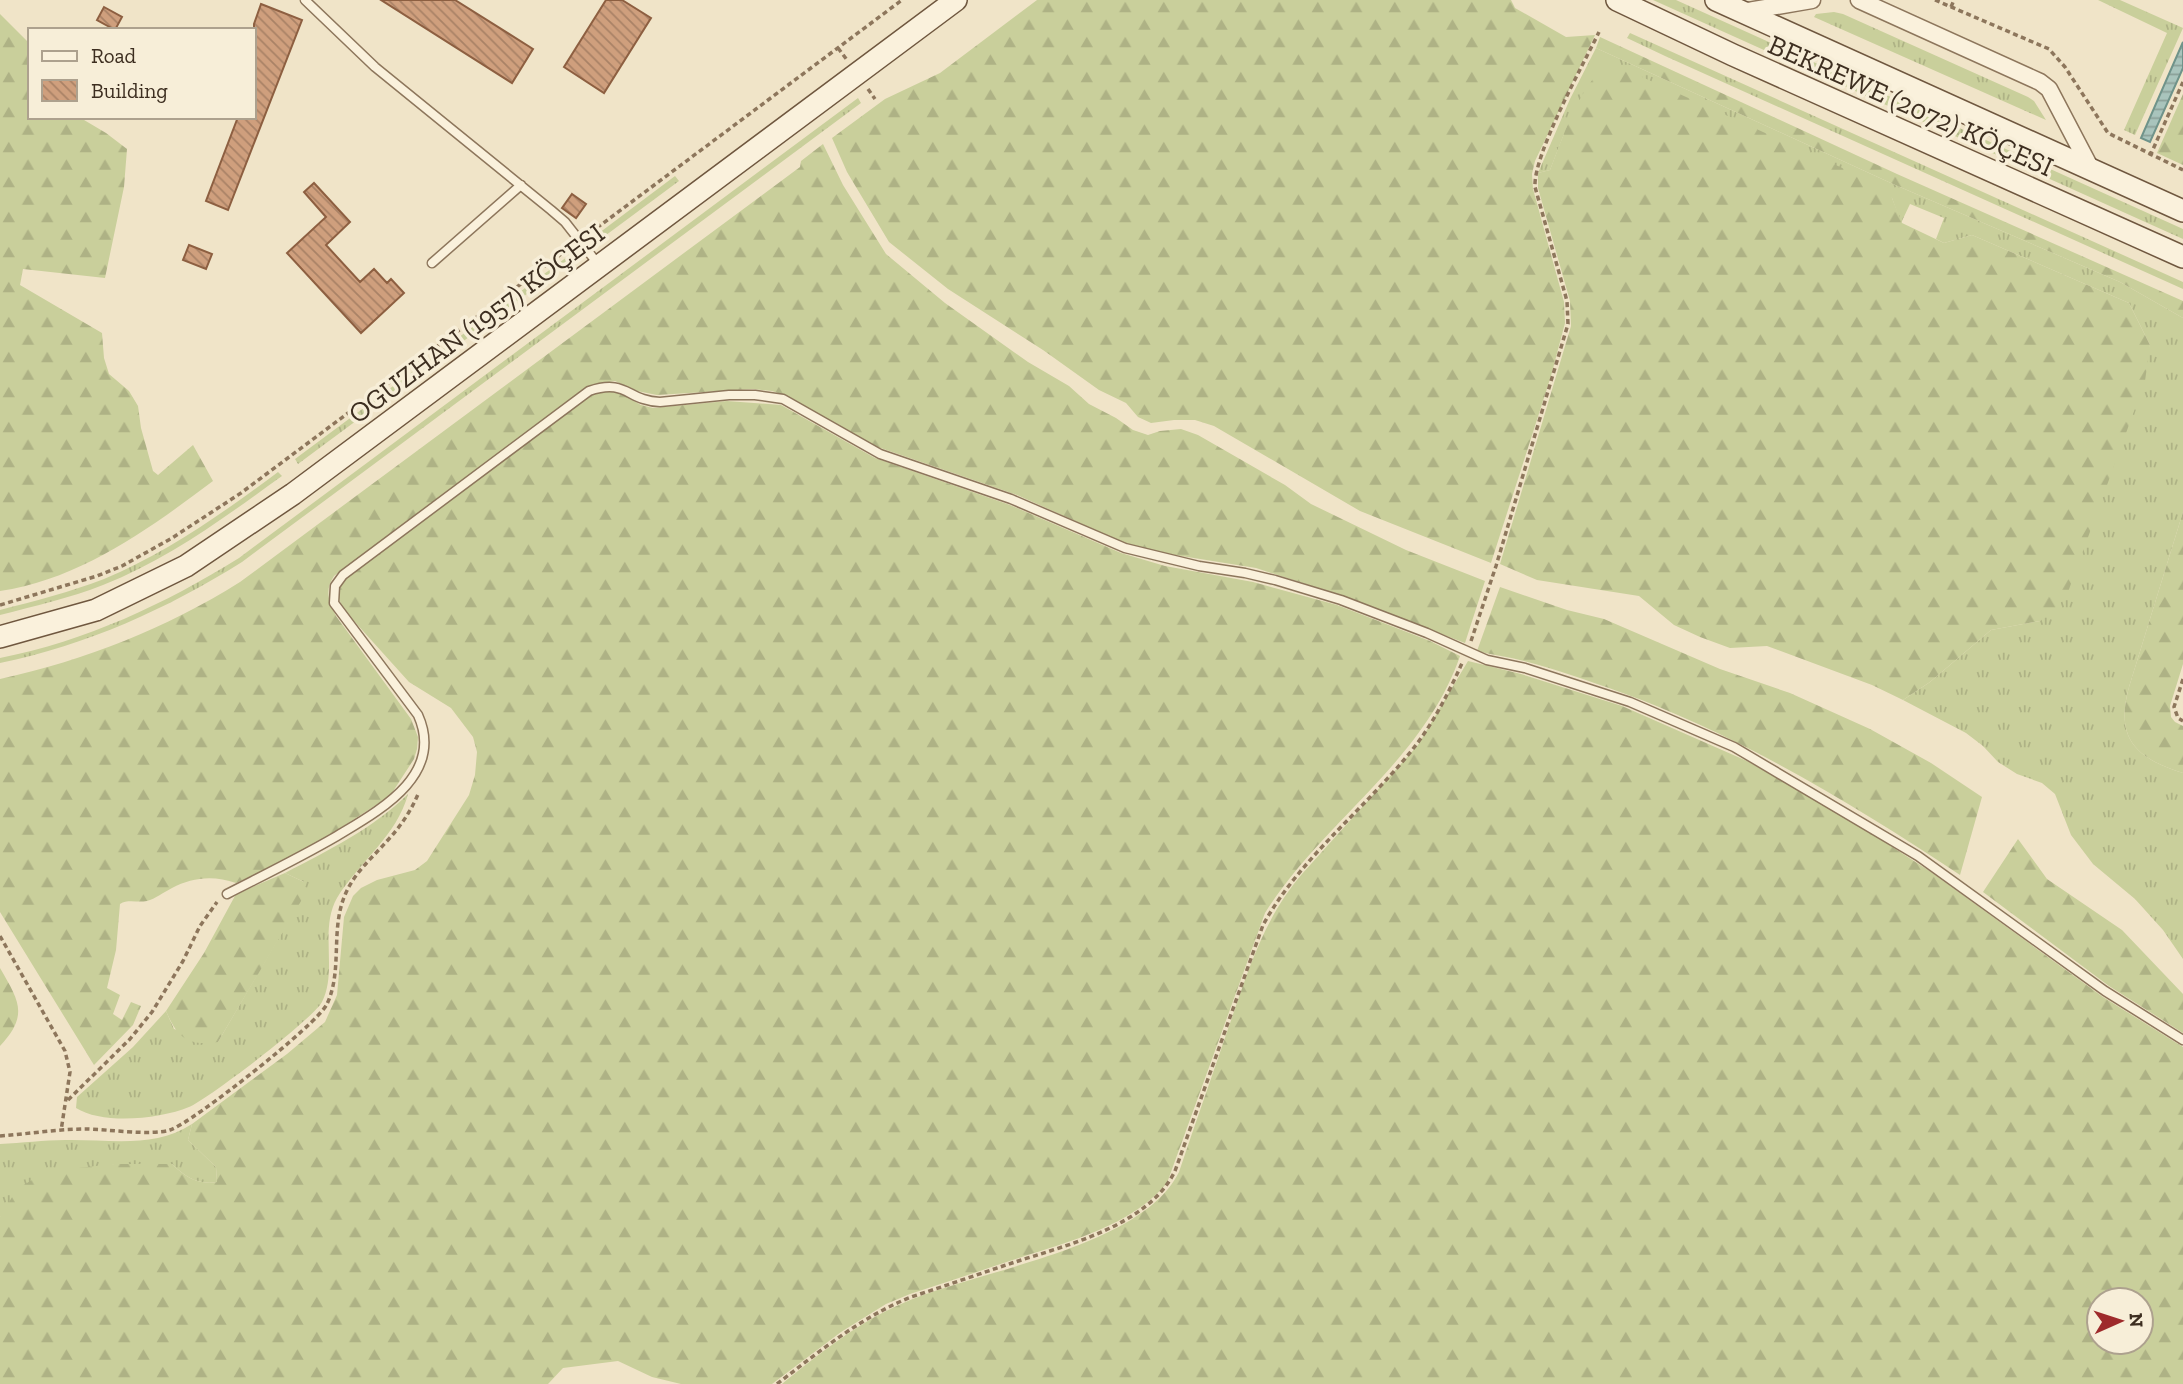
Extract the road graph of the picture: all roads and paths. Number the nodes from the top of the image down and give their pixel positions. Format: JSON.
{"nodes":[{"id":1,"x":305,"y":0,"type":"edge"},
{"id":2,"x":902,"y":0,"type":"edge"},
{"id":3,"x":956,"y":0,"type":"edge"},
{"id":4,"x":1618,"y":0,"type":"edge"},
{"id":5,"x":1716,"y":0,"type":"edge"},
{"id":6,"x":1812,"y":0,"type":"edge"},
{"id":7,"x":1859,"y":0,"type":"edge"},
{"id":8,"x":1935,"y":0,"type":"edge"},
{"id":9,"x":1954,"y":0,"type":"edge"},
{"id":10,"x":1951,"y":7,"type":"junction"},
{"id":11,"x":1742,"y":12,"type":"junction"},
{"id":12,"x":1600,"y":32,"type":"dead end"},
{"id":13,"x":2183,"y":82,"type":"edge"},
{"id":14,"x":2150,"y":156,"type":"junction"},
{"id":15,"x":2183,"y":170,"type":"edge"},
{"id":16,"x":2092,"y":171,"type":"junction"},
{"id":17,"x":521,"y":185,"type":"junction"},
{"id":18,"x":2183,"y":211,"type":"edge"},
{"id":19,"x":579,"y":240,"type":"junction"},
{"id":20,"x":2183,"y":257,"type":"edge"},
{"id":21,"x":432,"y":263,"type":"dead end"},
{"id":22,"x":600,"y":266,"type":"junction"},
{"id":23,"x":0,"y":605,"type":"edge"},
{"id":24,"x":0,"y":637,"type":"edge"},
{"id":25,"x":1467,"y":652,"type":"junction"},
{"id":26,"x":2183,"y":679,"type":"edge"},
{"id":27,"x":2183,"y":722,"type":"edge"},
{"id":28,"x":422,"y":759,"type":"junction"},
{"id":29,"x":227,"y":894,"type":"joint"},
{"id":30,"x":0,"y":936,"type":"edge"},
{"id":31,"x":2183,"y":1040,"type":"edge"},
{"id":32,"x":68,"y":1100,"type":"junction"},
{"id":33,"x":61,"y":1131,"type":"junction"},
{"id":34,"x":0,"y":1136,"type":"edge"},
{"id":35,"x":778,"y":1384,"type":"edge"}],
"edges":[{"from":1,"to":17,"type":"lane"},
{"from":2,"to":19,"type":"path"},
{"from":3,"to":22,"type":"main road","name":"OGUZHAN (1957) KÖÇESI"},
{"from":4,"to":20,"type":"main road","name":"BEKREWE (2072) KÖÇESI"},
{"from":5,"to":11,"type":"main road","name":"BEKREWE (2072) KÖÇESI"},
{"from":6,"to":11,"type":"street"},
{"from":7,"to":16,"type":"street"},
{"from":8,"to":10,"type":"path"},
{"from":9,"to":10,"type":"path"},
{"from":10,"to":14,"type":"path"},
{"from":11,"to":16,"type":"main road","name":"BEKREWE (2072) KÖÇESI"},
{"from":12,"to":25,"type":"path"},
{"from":13,"to":14,"type":"path"},
{"from":14,"to":15,"type":"path"},
{"from":16,"to":18,"type":"main road","name":"BEKREWE (2072) KÖÇESI"},
{"from":17,"to":19,"type":"lane"},
{"from":17,"to":21,"type":"lane"},
{"from":19,"to":22,"type":"lane"},
{"from":19,"to":23,"type":"path"},
{"from":22,"to":24,"type":"main road","name":"OGUZHAN (1957) KÖÇESI"},
{"from":25,"to":28,"type":"lane"},
{"from":25,"to":31,"type":"lane"},
{"from":25,"to":35,"type":"path"},
{"from":26,"to":27,"type":"path"},
{"from":28,"to":29,"type":"lane"},
{"from":28,"to":33,"type":"path"},
{"from":29,"to":32,"type":"path"},
{"from":30,"to":32,"type":"path"},
{"from":32,"to":33,"type":"path"},
{"from":33,"to":34,"type":"path"}]}
